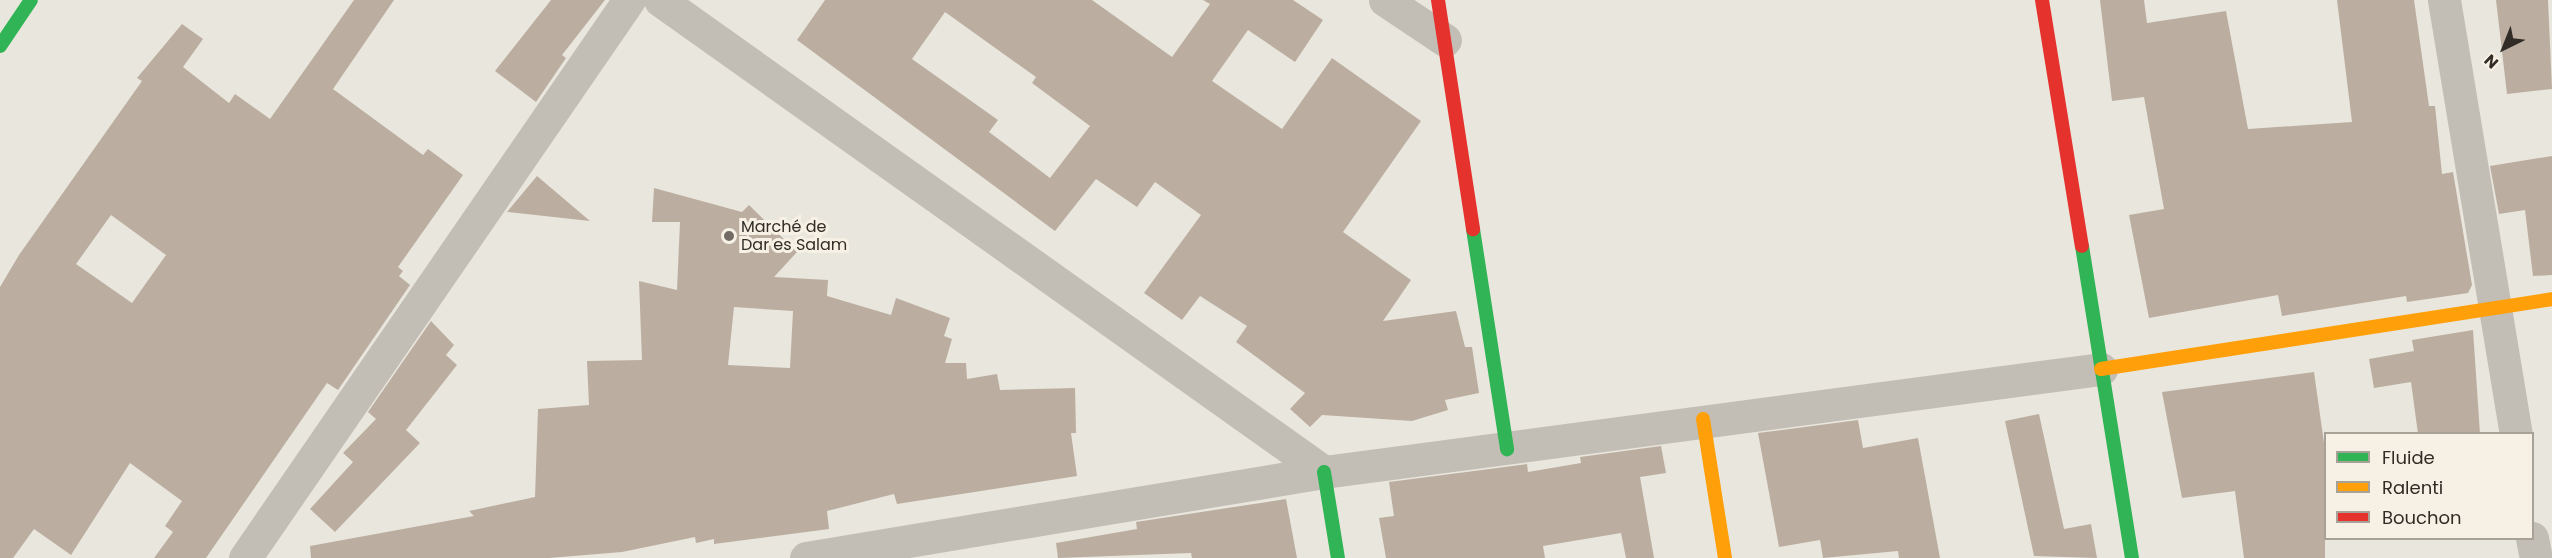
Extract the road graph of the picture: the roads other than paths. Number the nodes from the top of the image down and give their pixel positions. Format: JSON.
{"nodes":[{"id":1,"x":31,"y":0,"type":"edge"},
{"id":2,"x":629,"y":0,"type":"edge"},
{"id":3,"x":660,"y":0,"type":"edge"},
{"id":4,"x":1385,"y":0,"type":"edge"},
{"id":5,"x":1438,"y":0,"type":"edge"},
{"id":6,"x":2042,"y":0,"type":"edge"},
{"id":7,"x":2444,"y":0,"type":"edge"},
{"id":8,"x":1445,"y":40,"type":"junction"},
{"id":9,"x":0,"y":46,"type":"edge"},
{"id":10,"x":2552,"y":299,"type":"edge"},
{"id":11,"x":2496,"y":308,"type":"junction"},
{"id":12,"x":2101,"y":369,"type":"junction"},
{"id":13,"x":1703,"y":419,"type":"junction"},
{"id":14,"x":2516,"y":432,"type":"edge"},
{"id":15,"x":1507,"y":449,"type":"junction"},
{"id":16,"x":1324,"y":472,"type":"junction"},
{"id":17,"x":2532,"y":540,"type":"edge"},
{"id":18,"x":936,"y":548,"type":"edge"},
{"id":19,"x":245,"y":558,"type":"edge"},
{"id":20,"x":806,"y":558,"type":"edge"},
{"id":21,"x":1338,"y":558,"type":"edge"},
{"id":22,"x":1725,"y":558,"type":"edge"},
{"id":23,"x":2132,"y":558,"type":"edge"},
{"id":24,"x":2536,"y":558,"type":"edge"}],
"edges":[{"from":1,"to":9,"type":"main road"},
{"from":2,"to":19,"type":"street"},
{"from":3,"to":16,"type":"street"},
{"from":4,"to":8,"type":"street"},
{"from":5,"to":8,"type":"main road"},
{"from":6,"to":12,"type":"main road"},
{"from":7,"to":11,"type":"street"},
{"from":8,"to":15,"type":"main road"},
{"from":10,"to":11,"type":"main road"},
{"from":11,"to":12,"type":"main road"},
{"from":11,"to":14,"type":"street"},
{"from":12,"to":13,"type":"street"},
{"from":12,"to":23,"type":"main road"},
{"from":13,"to":15,"type":"street"},
{"from":13,"to":22,"type":"main road"},
{"from":15,"to":16,"type":"street"},
{"from":16,"to":18,"type":"street"},
{"from":16,"to":21,"type":"main road"},
{"from":17,"to":24,"type":"street"},
{"from":18,"to":20,"type":"street"}]}
